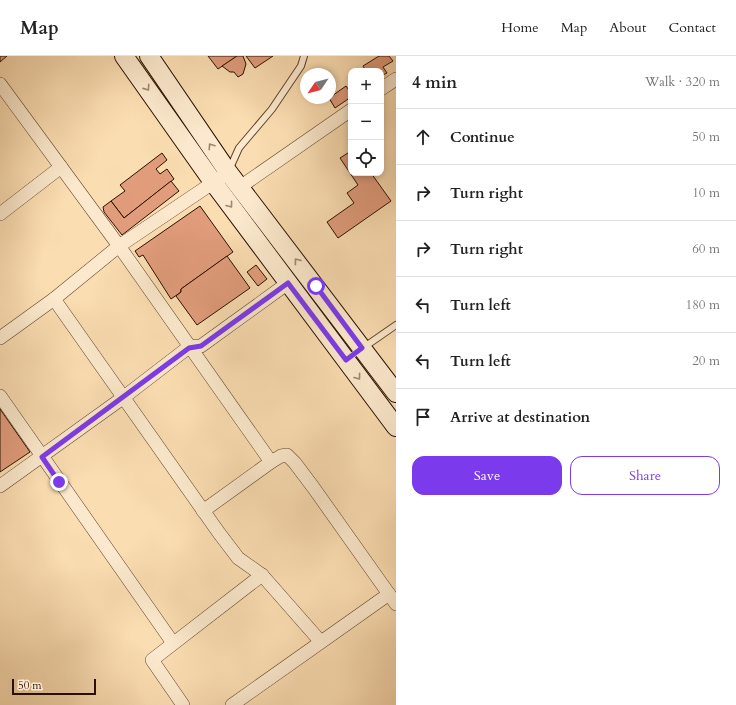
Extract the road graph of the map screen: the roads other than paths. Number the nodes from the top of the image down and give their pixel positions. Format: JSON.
{"nodes":[{"id":1,"x":124,"y":56,"type":"edge"},
{"id":2,"x":149,"y":56,"type":"edge"},
{"id":3,"x":304,"y":56,"type":"edge"},
{"id":4,"x":396,"y":78,"type":"edge"},
{"id":5,"x":384,"y":87,"type":"edge"},
{"id":6,"x":2,"y":91,"type":"edge"},
{"id":7,"x":348,"y":112,"type":"edge"},
{"id":8,"x":61,"y":166,"type":"junction"},
{"id":9,"x":228,"y":172,"type":"junction"},
{"id":10,"x":213,"y":182,"type":"junction"},
{"id":11,"x":240,"y":187,"type":"junction"},
{"id":12,"x":0,"y":214,"type":"edge"},
{"id":13,"x":119,"y":246,"type":"junction"},
{"id":14,"x":288,"y":283,"type":"junction"},
{"id":15,"x":54,"y":299,"type":"junction"},
{"id":16,"x":396,"y":324,"type":"edge"},
{"id":17,"x":0,"y":338,"type":"edge"},
{"id":18,"x":189,"y":348,"type":"junction"},
{"id":19,"x":362,"y":348,"type":"junction"},
{"id":20,"x":346,"y":360,"type":"junction"},
{"id":21,"x":396,"y":393,"type":"edge"},
{"id":22,"x":0,"y":396,"type":"edge"},
{"id":23,"x":124,"y":397,"type":"junction"},
{"id":24,"x":396,"y":427,"type":"edge"},
{"id":25,"x":42,"y":457,"type":"junction"},
{"id":26,"x":271,"y":462,"type":"junction"},
{"id":27,"x":0,"y":486,"type":"edge"},
{"id":28,"x":203,"y":511,"type":"junction"},
{"id":29,"x":262,"y":575,"type":"junction"},
{"id":30,"x":392,"y":599,"type":"edge"},
{"id":31,"x":320,"y":641,"type":"junction"},
{"id":32,"x":173,"y":643,"type":"junction"},
{"id":33,"x":183,"y":705,"type":"edge"},
{"id":34,"x":232,"y":705,"type":"edge"}],
"edges":[{"from":1,"to":10,"type":"main road","one_way":true},
{"from":9,"to":2,"type":"main road","one_way":true},
{"from":3,"to":9,"type":"lane"},
{"from":4,"to":5,"type":"street"},
{"from":6,"to":8,"type":"street"},
{"from":7,"to":11,"type":"street"},
{"from":8,"to":12,"type":"street"},
{"from":8,"to":13,"type":"street"},
{"from":9,"to":10,"type":"street"},
{"from":9,"to":11,"type":"main road"},
{"from":10,"to":13,"type":"street"},
{"from":10,"to":14,"type":"main road","one_way":true},
{"from":19,"to":11,"type":"main road","one_way":true},
{"from":13,"to":15,"type":"street"},
{"from":13,"to":18,"type":"street"},
{"from":14,"to":18,"type":"street"},
{"from":14,"to":20,"type":"main road"},
{"from":15,"to":17,"type":"street"},
{"from":15,"to":23,"type":"street"},
{"from":16,"to":19,"type":"lane"},
{"from":18,"to":23,"type":"street"},
{"from":18,"to":26,"type":"street"},
{"from":19,"to":20,"type":"lane"},
{"from":19,"to":21,"type":"main road"},
{"from":20,"to":24,"type":"main road","one_way":true},
{"from":22,"to":25,"type":"street"},
{"from":23,"to":25,"type":"street"},
{"from":23,"to":28,"type":"street"},
{"from":25,"to":27,"type":"street"},
{"from":25,"to":32,"type":"street"},
{"from":26,"to":28,"type":"street"},
{"from":26,"to":30,"type":"street"},
{"from":28,"to":29,"type":"street"},
{"from":29,"to":31,"type":"street"},
{"from":29,"to":32,"type":"street"},
{"from":30,"to":31,"type":"street"},
{"from":31,"to":34,"type":"street"},
{"from":32,"to":33,"type":"street"}]}
